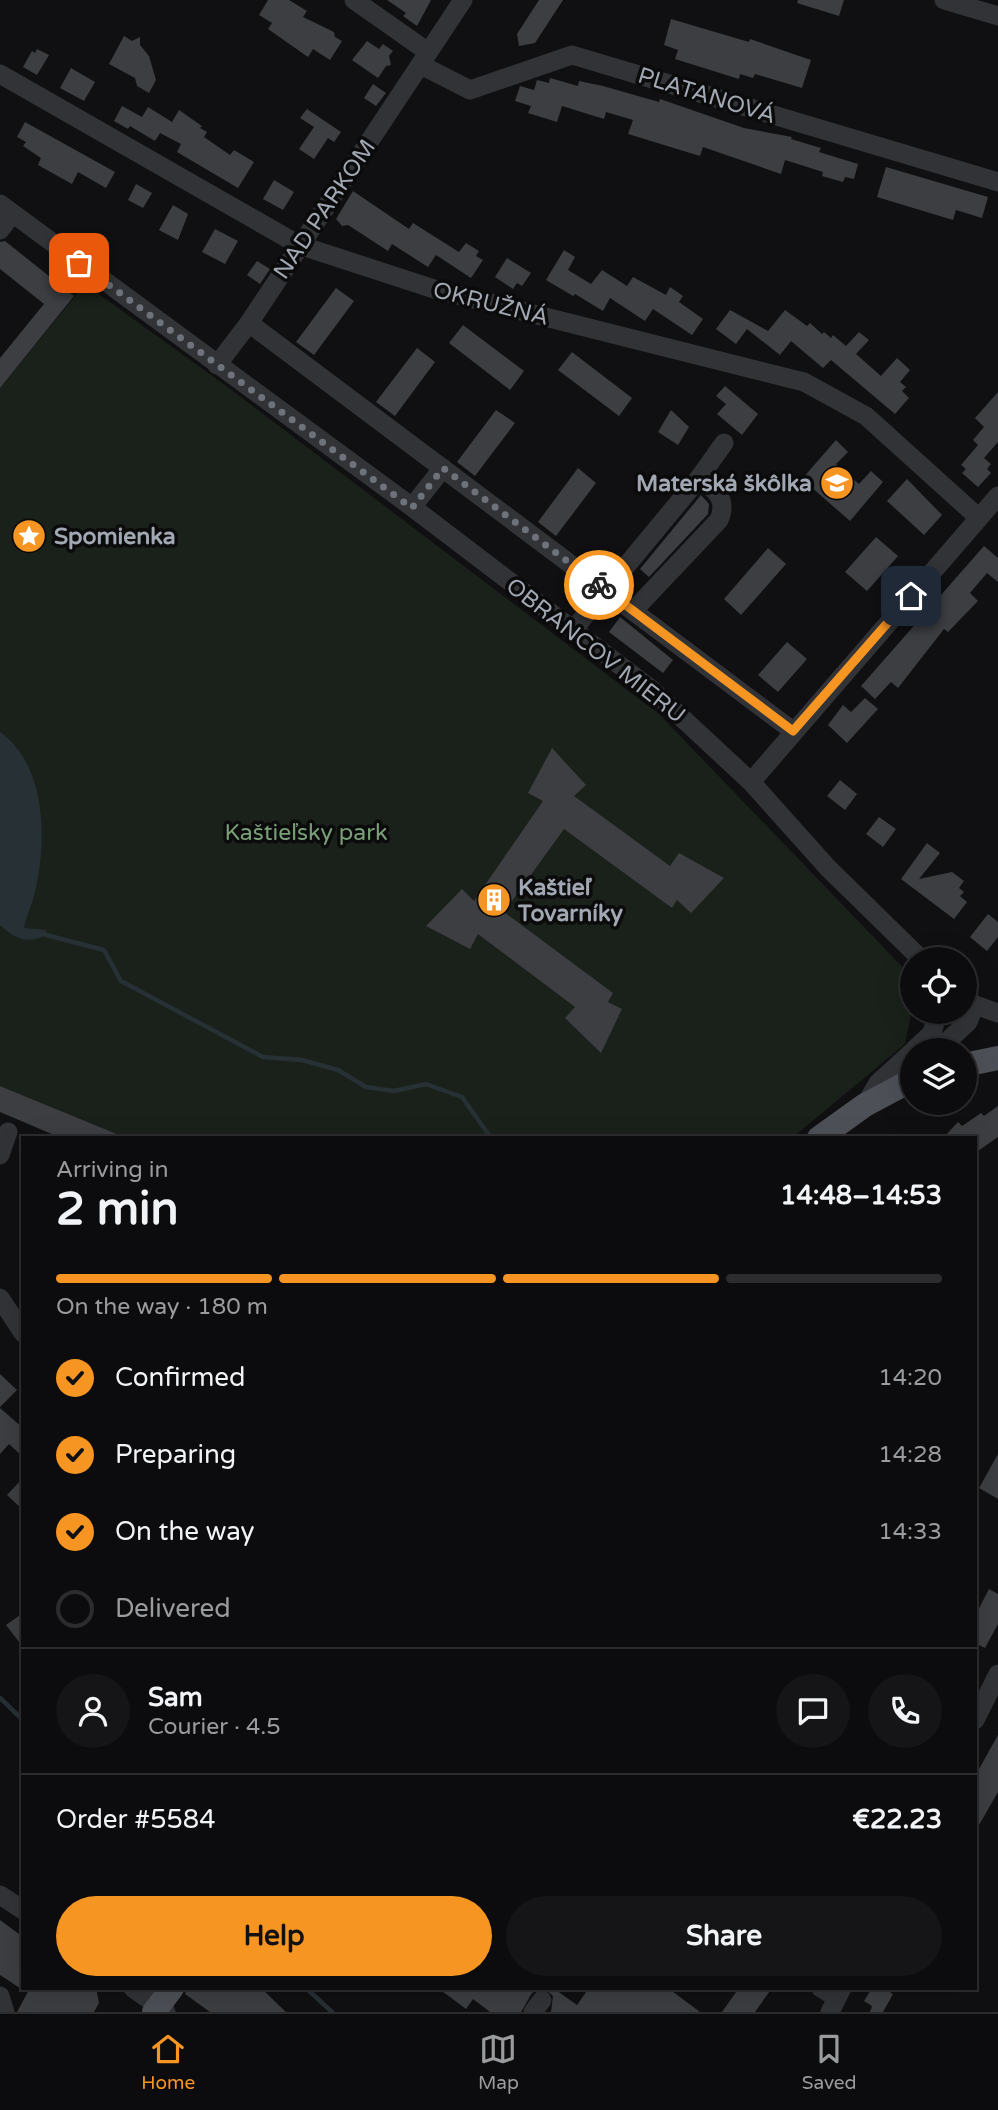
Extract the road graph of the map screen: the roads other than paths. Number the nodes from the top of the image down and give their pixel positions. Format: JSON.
{"nodes":[{"id":1,"x":354,"y":0,"type":"edge"},
{"id":2,"x":944,"y":0,"type":"edge"},
{"id":3,"x":462,"y":1,"type":"edge"},
{"id":4,"x":998,"y":16,"type":"edge"},
{"id":5,"x":425,"y":58,"type":"junction"},
{"id":6,"x":0,"y":74,"type":"edge"},
{"id":7,"x":998,"y":182,"type":"edge"},
{"id":8,"x":4,"y":216,"type":"edge"},
{"id":9,"x":299,"y":245,"type":"junction"},
{"id":10,"x":249,"y":323,"type":"junction"},
{"id":11,"x":217,"y":365,"type":"junction"},
{"id":12,"x":724,"y":443,"type":"dead end"},
{"id":13,"x":443,"y":468,"type":"junction"},
{"id":14,"x":699,"y":478,"type":"junction"},
{"id":15,"x":998,"y":496,"type":"edge"},
{"id":16,"x":412,"y":508,"type":"junction"},
{"id":17,"x":979,"y":518,"type":"junction"},
{"id":18,"x":605,"y":590,"type":"junction"},
{"id":19,"x":633,"y":611,"type":"junction"},
{"id":20,"x":573,"y":630,"type":"junction"},
{"id":21,"x":793,"y":731,"type":"junction"},
{"id":22,"x":751,"y":782,"type":"junction"},
{"id":23,"x":909,"y":947,"type":"edge"},
{"id":24,"x":977,"y":1003,"type":"edge"},
{"id":25,"x":998,"y":1013,"type":"edge"},
{"id":26,"x":966,"y":1024,"type":"edge"},
{"id":27,"x":951,"y":1038,"type":"edge"},
{"id":28,"x":998,"y":1058,"type":"edge"},
{"id":29,"x":977,"y":1062,"type":"edge"},
{"id":30,"x":900,"y":1063,"type":"edge"},
{"id":31,"x":900,"y":1086,"type":"edge"},
{"id":32,"x":865,"y":1105,"type":"junction"},
{"id":33,"x":8,"y":1132,"type":"dead end"},
{"id":34,"x":822,"y":1136,"type":"edge"},
{"id":35,"x":0,"y":1155,"type":"edge"},
{"id":36,"x":0,"y":1298,"type":"edge"},
{"id":37,"x":21,"y":1330,"type":"edge"},
{"id":38,"x":998,"y":1674,"type":"edge"},
{"id":39,"x":977,"y":1716,"type":"edge"},
{"id":40,"x":0,"y":1895,"type":"edge"},
{"id":41,"x":21,"y":1909,"type":"edge"},
{"id":42,"x":138,"y":1990,"type":"edge"},
{"id":43,"x":0,"y":1996,"type":"edge"},
{"id":44,"x":162,"y":2004,"type":"edge"},
{"id":45,"x":5,"y":2012,"type":"edge"}],
"edges":[{"from":1,"to":5,"type":"street"},
{"from":2,"to":4,"type":"street"},
{"from":3,"to":5,"type":"street","name":"NAD PARKOM"},
{"from":5,"to":7,"type":"street","name":"PLATANOVÁ"},
{"from":5,"to":9,"type":"street","name":"NAD PARKOM"},
{"from":6,"to":9,"type":"street","name":"OKRUŽNÁ"},
{"from":8,"to":11,"type":"street","name":"OBRANCOV MIERU"},
{"from":9,"to":10,"type":"street","name":"NAD PARKOM"},
{"from":9,"to":17,"type":"street","name":"OKRUŽNÁ"},
{"from":10,"to":11,"type":"street","name":"NAD PARKOM"},
{"from":10,"to":13,"type":"street"},
{"from":11,"to":16,"type":"street","name":"OBRANCOV MIERU"},
{"from":12,"to":14,"type":"street"},
{"from":13,"to":16,"type":"street"},
{"from":13,"to":18,"type":"street"},
{"from":14,"to":18,"type":"street"},
{"from":14,"to":19,"type":"street"},
{"from":15,"to":17,"type":"street"},
{"from":16,"to":20,"type":"street","name":"OBRANCOV MIERU"},
{"from":17,"to":21,"type":"street"},
{"from":18,"to":19,"type":"street"},
{"from":18,"to":20,"type":"street"},
{"from":19,"to":21,"type":"street"},
{"from":20,"to":22,"type":"street","name":"OBRANCOV MIERU"},
{"from":21,"to":22,"type":"street"},
{"from":22,"to":23,"type":"street","name":"OBRANCOV MIERU"},
{"from":24,"to":25,"type":"street"},
{"from":26,"to":27,"type":"street"},
{"from":28,"to":29,"type":"main road"},
{"from":30,"to":32,"type":"street"},
{"from":31,"to":32,"type":"main road"},
{"from":32,"to":34,"type":"main road"},
{"from":33,"to":35,"type":"street"},
{"from":36,"to":37,"type":"street"},
{"from":38,"to":39,"type":"street"},
{"from":40,"to":41,"type":"street"},
{"from":42,"to":44,"type":"street"},
{"from":43,"to":45,"type":"street"}]}
